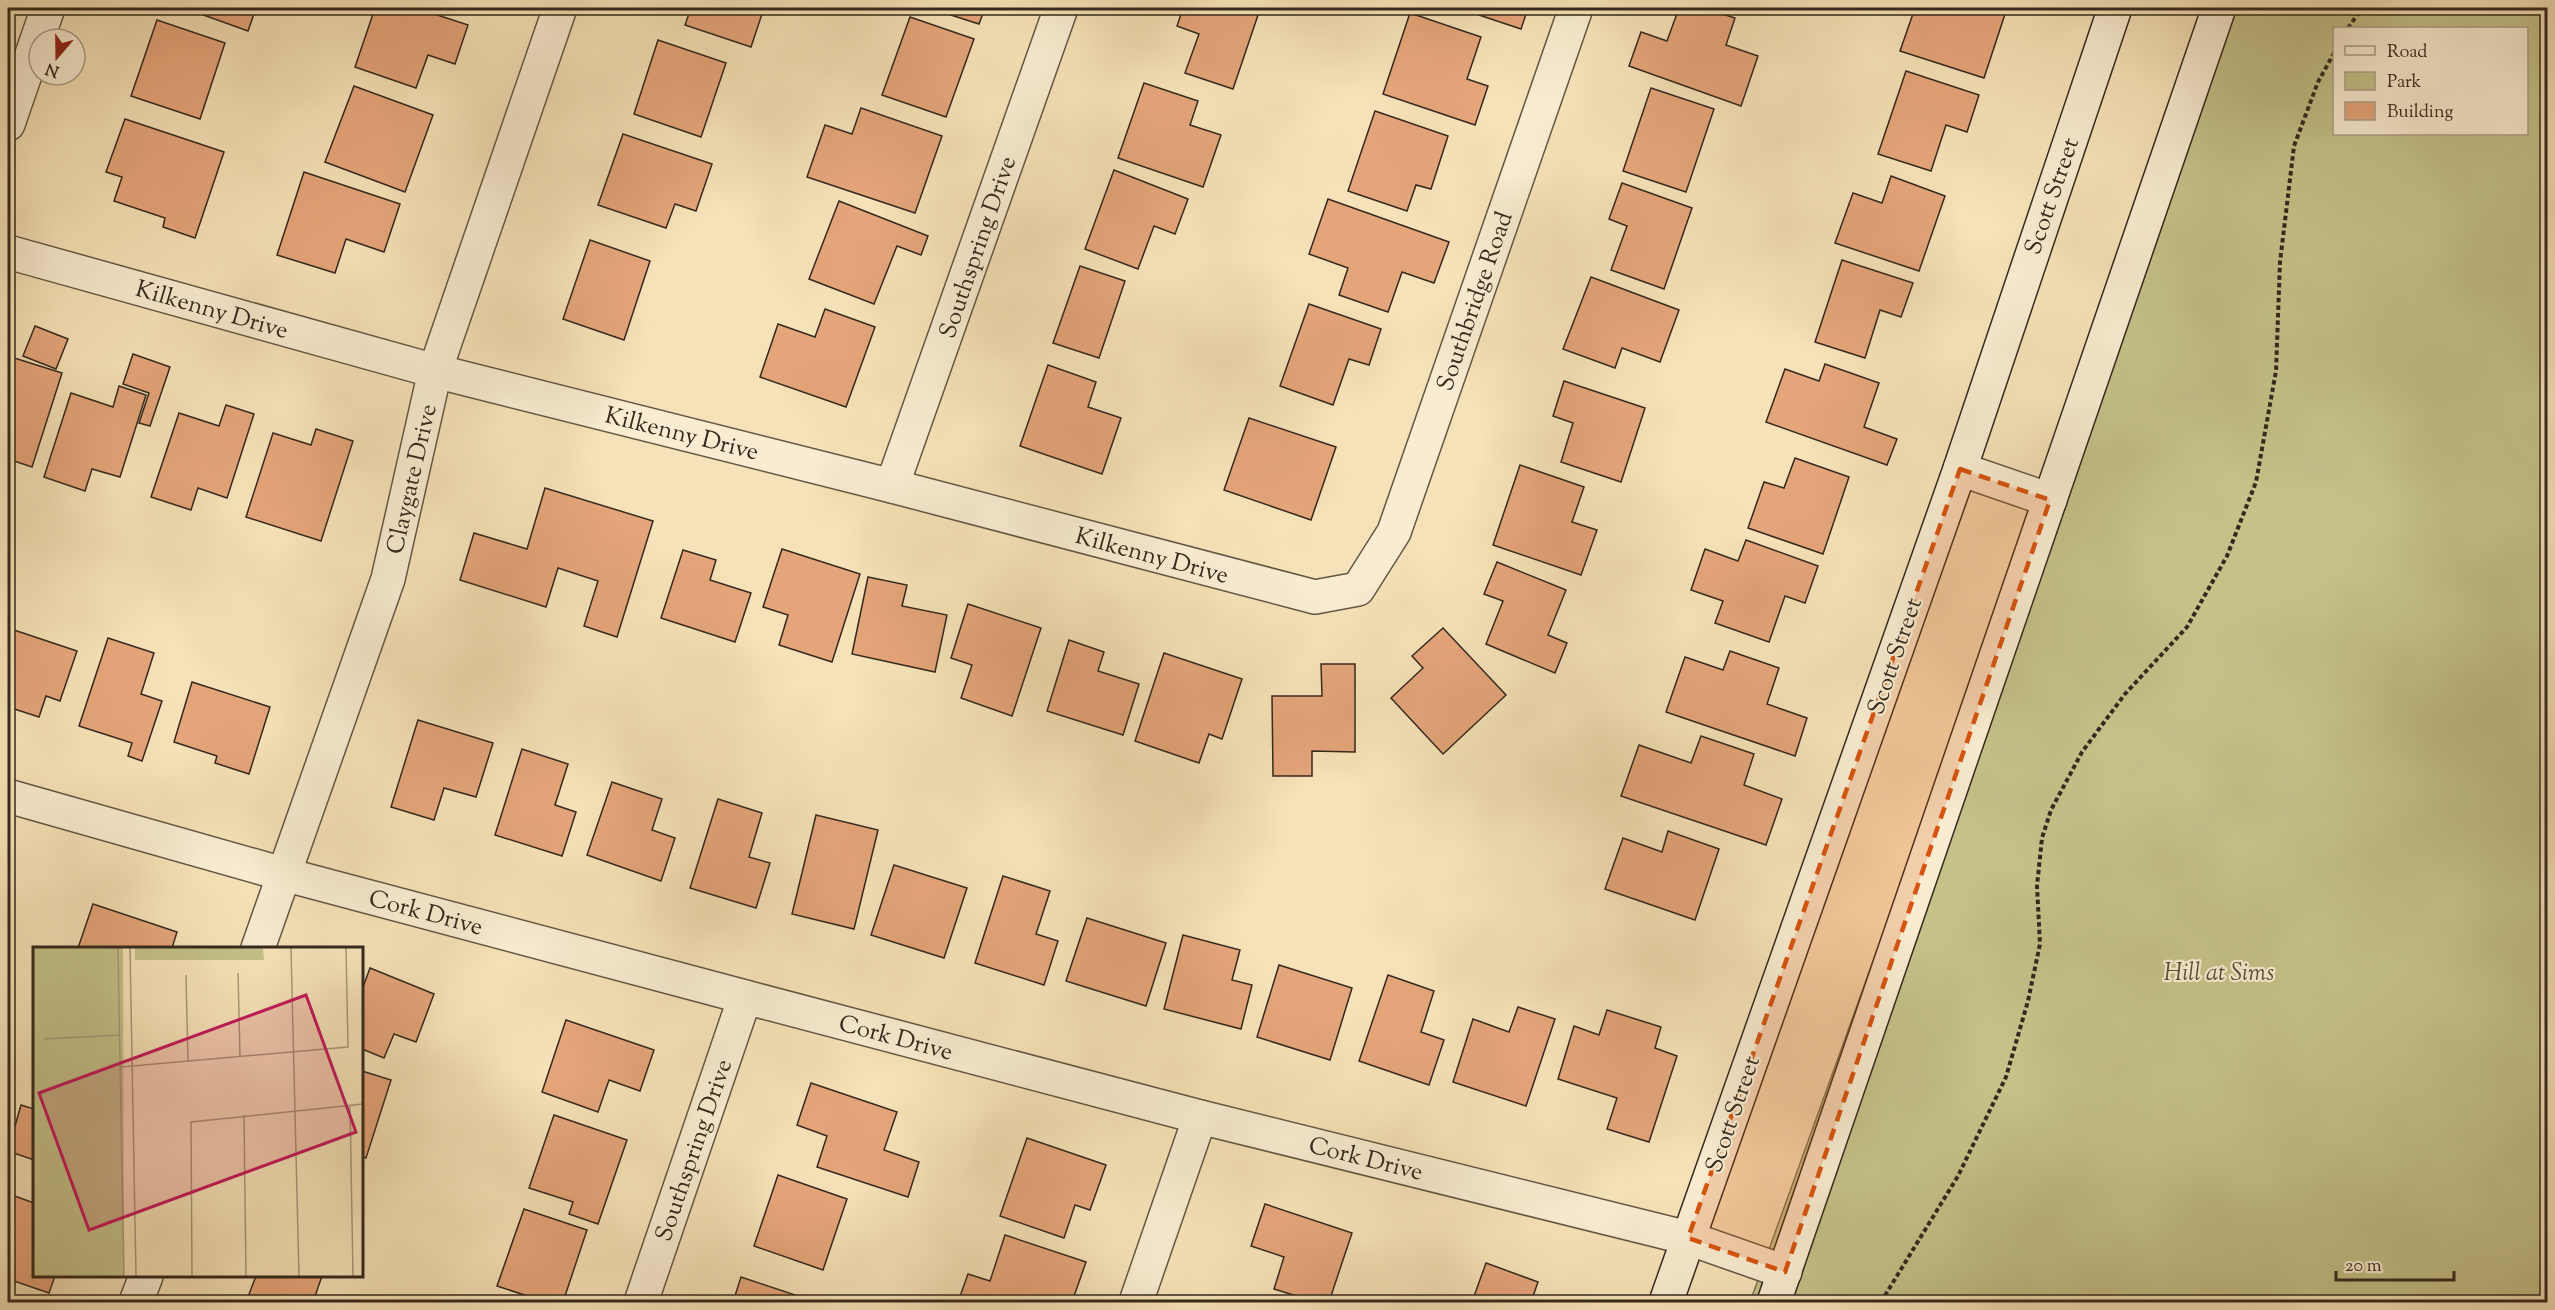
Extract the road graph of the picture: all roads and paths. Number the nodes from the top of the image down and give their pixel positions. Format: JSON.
{"nodes":[{"id":1,"x":48,"y":8,"type":"edge"},
{"id":2,"x":560,"y":8,"type":"edge"},
{"id":3,"x":1061,"y":8,"type":"edge"},
{"id":4,"x":1576,"y":8,"type":"edge"},
{"id":5,"x":2115,"y":8,"type":"edge"},
{"id":6,"x":2219,"y":8,"type":"edge"},
{"id":7,"x":2362,"y":8,"type":"edge"},
{"id":8,"x":2349,"y":27,"type":"edge"},
{"id":9,"x":2333,"y":55,"type":"edge"},
{"id":10,"x":8,"y":124,"type":"edge"},
{"id":11,"x":8,"y":252,"type":"edge"},
{"id":12,"x":435,"y":371,"type":"junction"},
{"id":13,"x":1960,"y":469,"type":"junction"},
{"id":14,"x":892,"y":486,"type":"junction"},
{"id":15,"x":2050,"y":500,"type":"junction"},
{"id":16,"x":1358,"y":588,"type":"joint"},
{"id":17,"x":8,"y":796,"type":"edge"},
{"id":18,"x":283,"y":874,"type":"junction"},
{"id":19,"x":258,"y":947,"type":"edge"},
{"id":20,"x":745,"y":997,"type":"junction"},
{"id":21,"x":1200,"y":1117,"type":"junction"},
{"id":22,"x":1688,"y":1238,"type":"junction"},
{"id":23,"x":1785,"y":1272,"type":"junction"},
{"id":24,"x":145,"y":1277,"type":"edge"},
{"id":25,"x":136,"y":1302,"type":"edge"},
{"id":26,"x":641,"y":1302,"type":"edge"},
{"id":27,"x":1136,"y":1302,"type":"edge"},
{"id":28,"x":1666,"y":1302,"type":"edge"},
{"id":29,"x":1774,"y":1302,"type":"edge"},
{"id":30,"x":1881,"y":1302,"type":"edge"}],
"edges":[{"from":1,"to":10,"type":"street"},
{"from":2,"to":12,"type":"street","name":"Claygate Drive"},
{"from":3,"to":14,"type":"street","name":"Southspring Drive"},
{"from":4,"to":16,"type":"street","name":"Southbridge Road"},
{"from":5,"to":13,"type":"street","name":"Scott Street"},
{"from":6,"to":15,"type":"street"},
{"from":7,"to":8,"type":"path"},
{"from":9,"to":30,"type":"path"},
{"from":11,"to":12,"type":"street","name":"Kilkenny Drive"},
{"from":12,"to":14,"type":"street","name":"Kilkenny Drive"},
{"from":12,"to":18,"type":"street","name":"Claygate Drive"},
{"from":13,"to":15,"type":"street"},
{"from":13,"to":22,"type":"street","name":"Scott Street"},
{"from":14,"to":16,"type":"street","name":"Kilkenny Drive"},
{"from":15,"to":23,"type":"street"},
{"from":17,"to":18,"type":"street","name":"Cork Drive"},
{"from":18,"to":19,"type":"street","name":"Claygate Drive"},
{"from":18,"to":20,"type":"street","name":"Cork Drive"},
{"from":20,"to":21,"type":"street","name":"Cork Drive"},
{"from":20,"to":26,"type":"street","name":"Southspring Drive"},
{"from":21,"to":22,"type":"street","name":"Cork Drive"},
{"from":21,"to":27,"type":"street"},
{"from":22,"to":23,"type":"street","name":"Cork Drive"},
{"from":22,"to":28,"type":"street","name":"Scott Street"},
{"from":23,"to":29,"type":"street"},
{"from":24,"to":25,"type":"street"}]}
